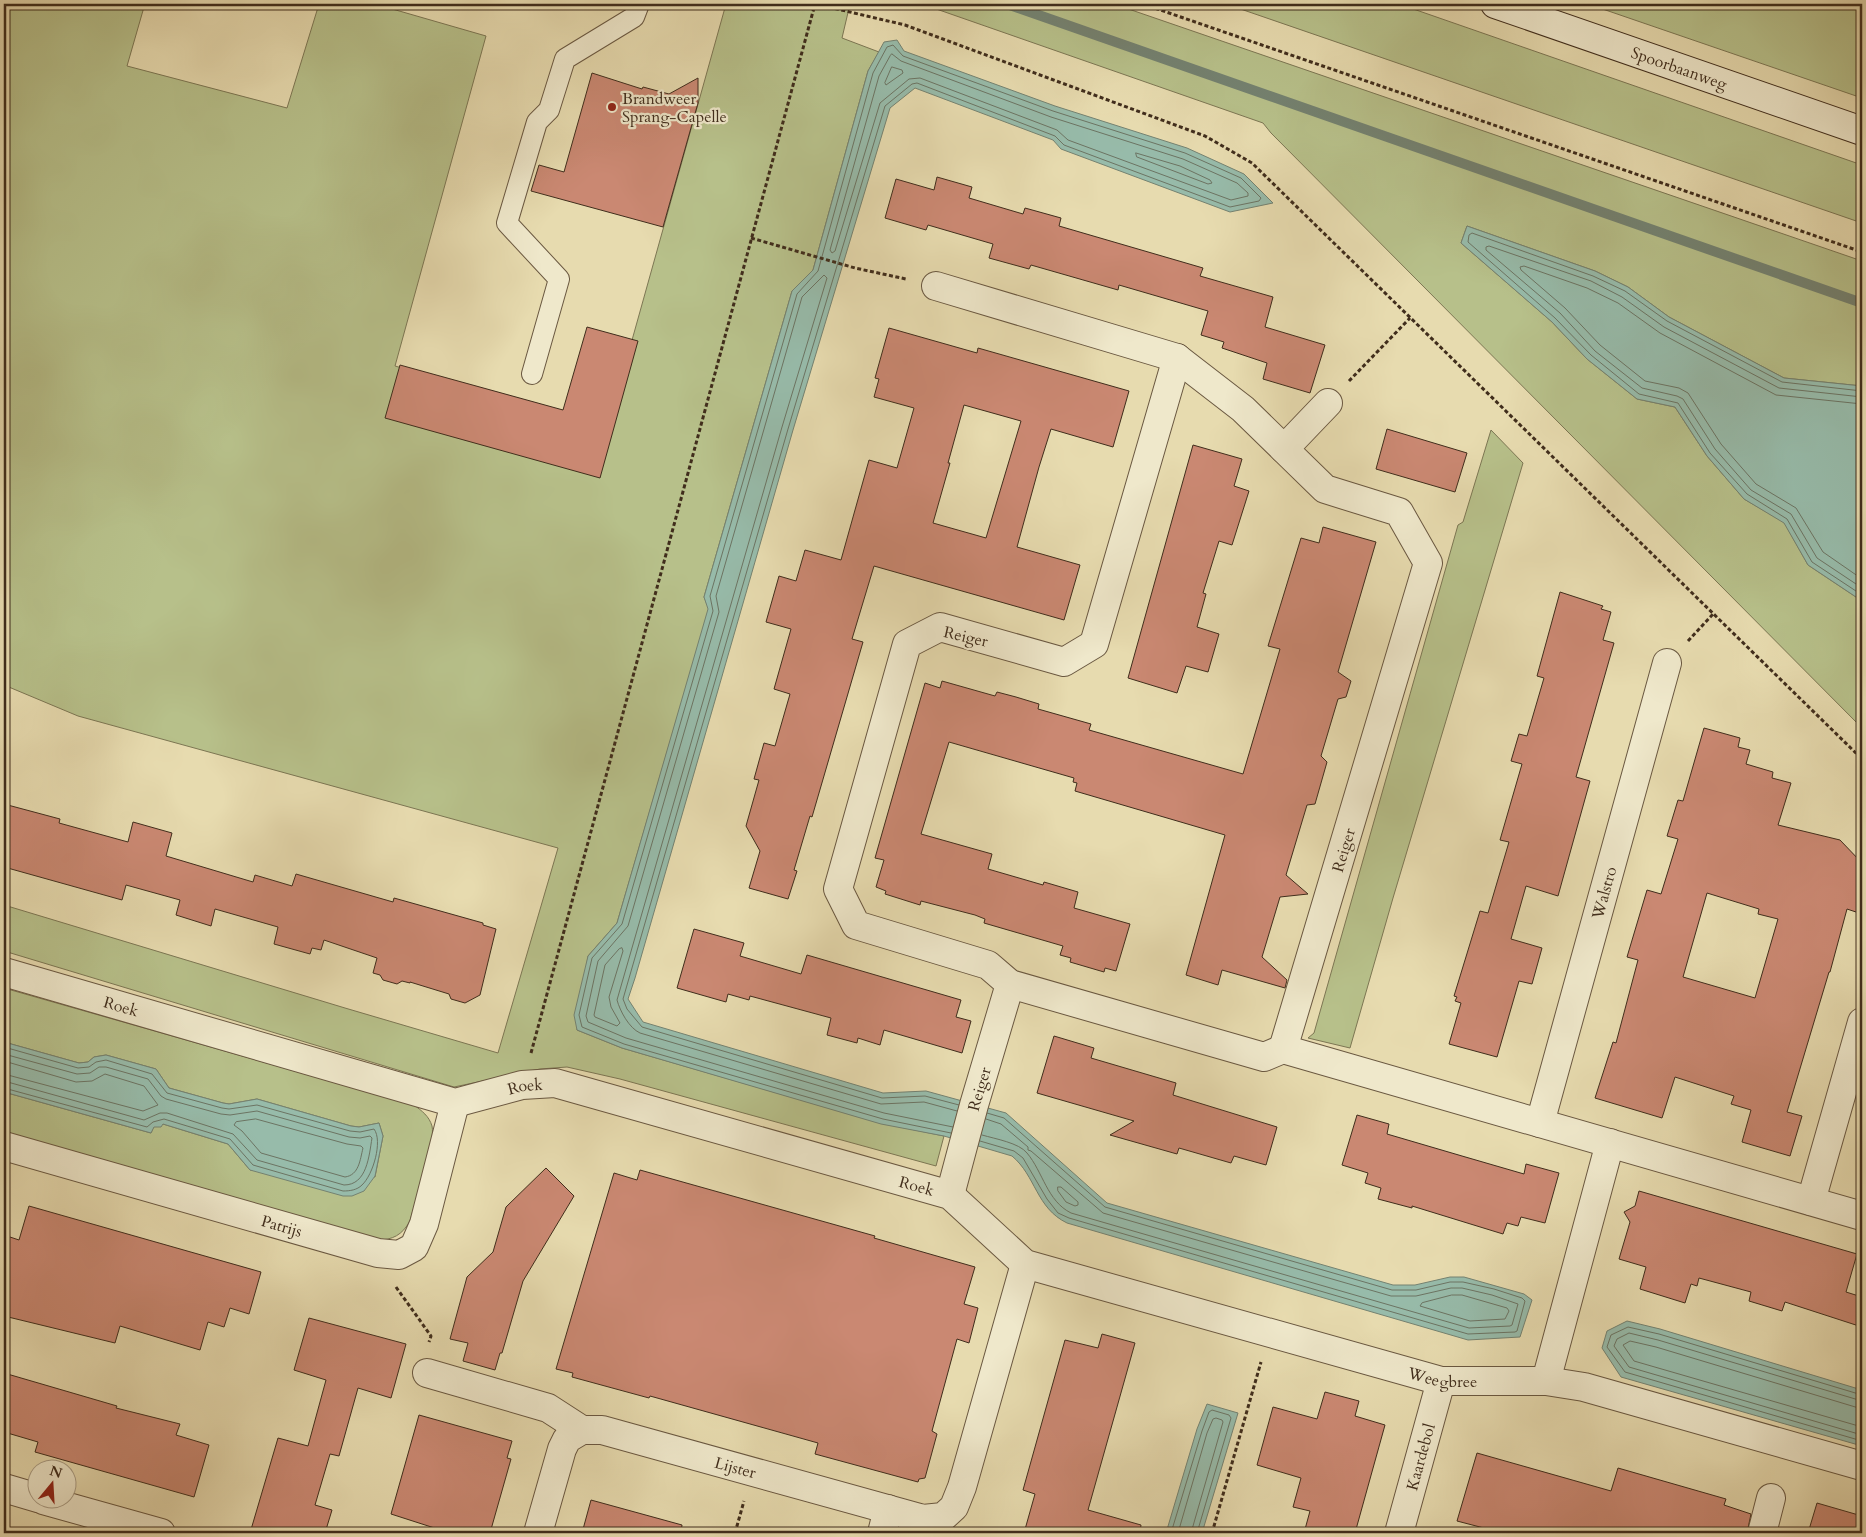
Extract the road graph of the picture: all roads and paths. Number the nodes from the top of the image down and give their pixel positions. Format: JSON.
{"nodes":[{"id":1,"x":640,"y":4,"type":"edge"},
{"id":2,"x":815,"y":4,"type":"edge"},
{"id":3,"x":1143,"y":4,"type":"edge"},
{"id":4,"x":1495,"y":4,"type":"edge"},
{"id":5,"x":1862,"y":131,"type":"edge"},
{"id":6,"x":751,"y":238,"type":"junction"},
{"id":7,"x":1862,"y":252,"type":"edge"},
{"id":8,"x":936,"y":286,"type":"joint"},
{"id":9,"x":1410,"y":318,"type":"junction"},
{"id":10,"x":1177,"y":358,"type":"junction"},
{"id":11,"x":1367,"y":363,"type":"dead end"},
{"id":12,"x":532,"y":374,"type":"dead end"},
{"id":13,"x":1328,"y":403,"type":"dead end"},
{"id":14,"x":1284,"y":449,"type":"junction"},
{"id":15,"x":1667,"y":663,"type":"dead end"},
{"id":16,"x":1862,"y":758,"type":"edge"},
{"id":17,"x":4,"y":972,"type":"edge"},
{"id":18,"x":1010,"y":984,"type":"junction"},
{"id":19,"x":1862,"y":1022,"type":"edge"},
{"id":20,"x":1283,"y":1049,"type":"junction"},
{"id":21,"x":522,"y":1085,"type":"junction"},
{"id":22,"x":455,"y":1103,"type":"junction"},
{"id":23,"x":1540,"y":1123,"type":"junction"},
{"id":24,"x":1610,"y":1143,"type":"junction"},
{"id":25,"x":4,"y":1146,"type":"edge"},
{"id":26,"x":950,"y":1195,"type":"junction"},
{"id":27,"x":1811,"y":1201,"type":"junction"},
{"id":28,"x":1862,"y":1216,"type":"edge"},
{"id":29,"x":378,"y":1254,"type":"junction"},
{"id":30,"x":1025,"y":1264,"type":"junction"},
{"id":31,"x":1270,"y":1332,"type":"junction"},
{"id":32,"x":427,"y":1372,"type":"joint"},
{"id":33,"x":1441,"y":1381,"type":"junction"},
{"id":34,"x":1546,"y":1381,"type":"junction"},
{"id":35,"x":582,"y":1430,"type":"junction"},
{"id":36,"x":1862,"y":1466,"type":"edge"},
{"id":37,"x":4,"y":1488,"type":"edge"},
{"id":38,"x":28,"y":1495,"type":"edge"},
{"id":39,"x":1771,"y":1498,"type":"dead end"},
{"id":40,"x":78,"y":1510,"type":"edge"},
{"id":41,"x":885,"y":1521,"type":"edge"},
{"id":42,"x":945,"y":1525,"type":"edge"},
{"id":43,"x":161,"y":1533,"type":"edge"},
{"id":44,"x":538,"y":1533,"type":"edge"},
{"id":45,"x":1212,"y":1533,"type":"edge"},
{"id":46,"x":1399,"y":1533,"type":"edge"},
{"id":47,"x":1762,"y":1533,"type":"edge"}],
"edges":[{"from":1,"to":12,"type":"lane"},
{"from":2,"to":6,"type":"path"},
{"from":2,"to":9,"type":"path"},
{"from":3,"to":7,"type":"path"},
{"from":4,"to":5,"type":"street","name":"Spoorbaanweg"},
{"from":6,"to":8,"type":"path"},
{"from":6,"to":21,"type":"path"},
{"from":8,"to":10,"type":"street","name":"Reiger"},
{"from":9,"to":11,"type":"path"},
{"from":9,"to":16,"type":"path"},
{"from":10,"to":14,"type":"street","name":"Reiger"},
{"from":10,"to":18,"type":"street","name":"Reiger"},
{"from":13,"to":14,"type":"street"},
{"from":14,"to":20,"type":"street","name":"Reiger"},
{"from":15,"to":23,"type":"street","name":"Walstro"},
{"from":17,"to":22,"type":"street","name":"Roek"},
{"from":18,"to":20,"type":"street","name":"Reiger"},
{"from":18,"to":26,"type":"street","name":"Reiger"},
{"from":19,"to":27,"type":"street"},
{"from":20,"to":23,"type":"street"},
{"from":21,"to":22,"type":"street","name":"Roek"},
{"from":21,"to":26,"type":"street","name":"Roek"},
{"from":22,"to":29,"type":"street","name":"Patrijs"},
{"from":23,"to":24,"type":"street"},
{"from":24,"to":27,"type":"street"},
{"from":24,"to":34,"type":"street"},
{"from":25,"to":29,"type":"street","name":"Patrijs"},
{"from":26,"to":30,"type":"street","name":"Roek"},
{"from":27,"to":28,"type":"street"},
{"from":29,"to":32,"type":"path"},
{"from":30,"to":31,"type":"street","name":"Weegbree"},
{"from":30,"to":42,"type":"street","name":"Lijster"},
{"from":31,"to":33,"type":"street","name":"Weegbree"},
{"from":31,"to":45,"type":"path"},
{"from":32,"to":35,"type":"street","name":"Lijster"},
{"from":33,"to":34,"type":"street","name":"Weegbree"},
{"from":33,"to":46,"type":"street","name":"Kaardebol"},
{"from":34,"to":36,"type":"street","name":"Weegbree"},
{"from":35,"to":41,"type":"street","name":"Lijster"},
{"from":35,"to":44,"type":"street"},
{"from":37,"to":38,"type":"street"},
{"from":39,"to":47,"type":"street"},
{"from":40,"to":43,"type":"street"},
{"from":41,"to":42,"type":"street","name":"Lijster"}]}
